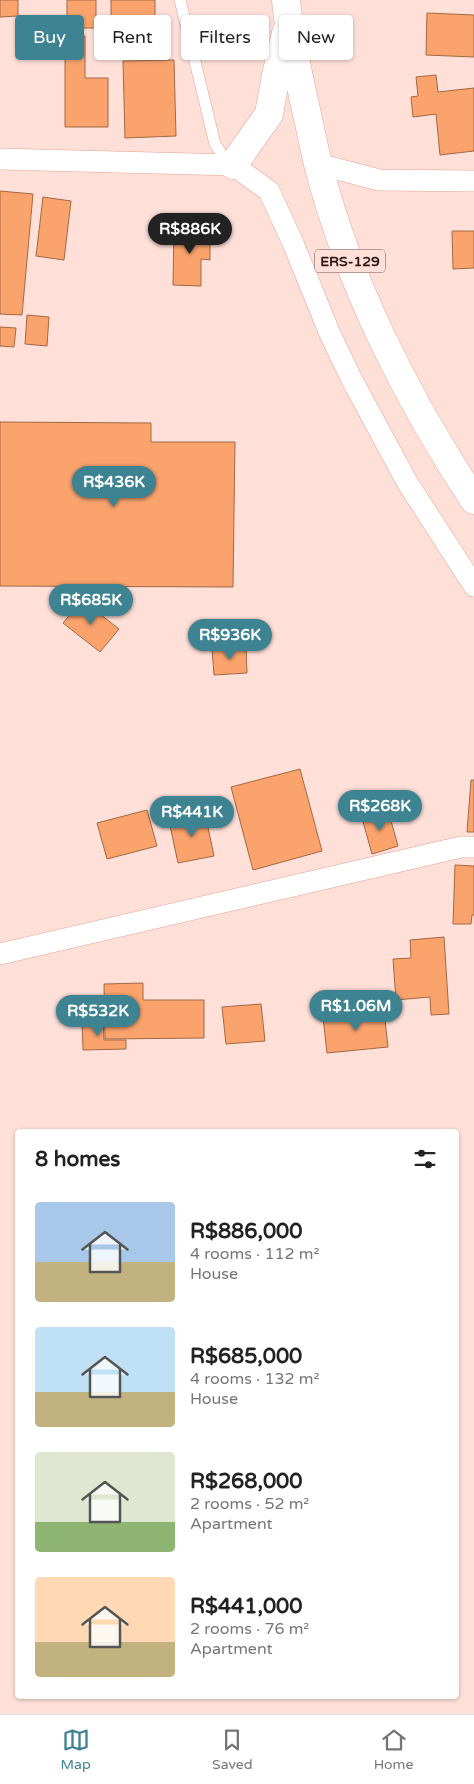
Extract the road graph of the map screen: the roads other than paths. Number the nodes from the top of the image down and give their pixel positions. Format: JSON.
{"nodes":[{"id":1,"x":180,"y":0,"type":"edge"},
{"id":2,"x":287,"y":13,"type":"edge"},
{"id":3,"x":0,"y":159,"type":"edge"},
{"id":4,"x":318,"y":164,"type":"junction"},
{"id":5,"x":231,"y":165,"type":"junction"},
{"id":6,"x":474,"y":181,"type":"edge"},
{"id":7,"x":474,"y":500,"type":"edge"},
{"id":8,"x":474,"y":586,"type":"edge"},
{"id":9,"x":474,"y":847,"type":"edge"},
{"id":10,"x":0,"y":954,"type":"edge"}],
"edges":[{"from":1,"to":5,"type":"lane"},
{"from":2,"to":4,"type":"main road","number":"ERS-129"},
{"from":2,"to":5,"type":"main road"},
{"from":3,"to":5,"type":"street"},
{"from":4,"to":6,"type":"street"},
{"from":4,"to":7,"type":"main road","number":"ERS-129"},
{"from":5,"to":8,"type":"street"},
{"from":9,"to":10,"type":"street"}]}
